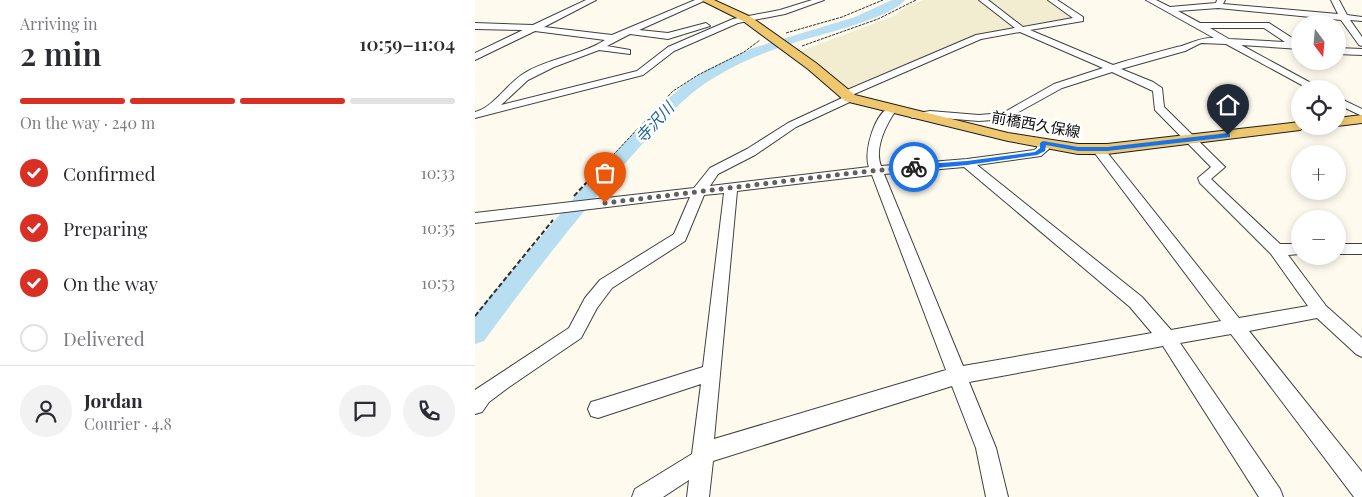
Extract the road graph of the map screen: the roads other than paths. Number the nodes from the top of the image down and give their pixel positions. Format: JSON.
{"nodes":[{"id":1,"x":592,"y":0,"type":"edge"},
{"id":2,"x":704,"y":0,"type":"edge"},
{"id":3,"x":820,"y":0,"type":"edge"},
{"id":4,"x":983,"y":0,"type":"edge"},
{"id":5,"x":1052,"y":0,"type":"edge"},
{"id":6,"x":1150,"y":0,"type":"edge"},
{"id":7,"x":1335,"y":0,"type":"edge"},
{"id":8,"x":1220,"y":2,"type":"edge"},
{"id":9,"x":1168,"y":10,"type":"junction"},
{"id":10,"x":1328,"y":15,"type":"edge"},
{"id":11,"x":1344,"y":15,"type":"edge"},
{"id":12,"x":1346,"y":17,"type":"edge"},
{"id":13,"x":745,"y":18,"type":"junction"},
{"id":14,"x":1362,"y":19,"type":"edge"},
{"id":15,"x":1346,"y":20,"type":"edge"},
{"id":16,"x":475,"y":26,"type":"edge"},
{"id":17,"x":1199,"y":26,"type":"junction"},
{"id":18,"x":533,"y":28,"type":"junction"},
{"id":19,"x":1021,"y":29,"type":"junction"},
{"id":20,"x":629,"y":31,"type":"junction"},
{"id":21,"x":613,"y":38,"type":"junction"},
{"id":22,"x":1227,"y":41,"type":"junction"},
{"id":23,"x":1291,"y":41,"type":"edge"},
{"id":24,"x":1362,"y":43,"type":"edge"},
{"id":25,"x":1291,"y":46,"type":"edge"},
{"id":26,"x":601,"y":48,"type":"junction"},
{"id":27,"x":1346,"y":51,"type":"edge"},
{"id":28,"x":627,"y":52,"type":"dead end"},
{"id":29,"x":1362,"y":52,"type":"edge"},
{"id":30,"x":475,"y":56,"type":"edge"},
{"id":31,"x":1111,"y":70,"type":"junction"},
{"id":32,"x":1300,"y":80,"type":"edge"},
{"id":33,"x":847,"y":96,"type":"junction"},
{"id":34,"x":1346,"y":105,"type":"edge"},
{"id":35,"x":891,"y":110,"type":"junction"},
{"id":36,"x":489,"y":111,"type":"junction"},
{"id":37,"x":1362,"y":113,"type":"edge"},
{"id":38,"x":475,"y":115,"type":"edge"},
{"id":39,"x":916,"y":116,"type":"junction"},
{"id":40,"x":1362,"y":119,"type":"edge"},
{"id":41,"x":1346,"y":121,"type":"edge"},
{"id":42,"x":1291,"y":127,"type":"edge"},
{"id":43,"x":1190,"y":140,"type":"junction"},
{"id":44,"x":1043,"y":143,"type":"junction"},
{"id":45,"x":1098,"y":149,"type":"junction"},
{"id":46,"x":967,"y":163,"type":"junction"},
{"id":47,"x":876,"y":170,"type":"junction"},
{"id":48,"x":731,"y":188,"type":"junction"},
{"id":49,"x":698,"y":192,"type":"junction"},
{"id":50,"x":475,"y":218,"type":"edge"},
{"id":51,"x":1291,"y":249,"type":"edge"},
{"id":52,"x":1346,"y":249,"type":"edge"},
{"id":53,"x":1362,"y":249,"type":"edge"},
{"id":54,"x":1276,"y":250,"type":"junction"},
{"id":55,"x":1320,"y":311,"type":"junction"},
{"id":56,"x":1237,"y":327,"type":"junction"},
{"id":57,"x":1167,"y":338,"type":"junction"},
{"id":58,"x":1359,"y":344,"type":"edge"},
{"id":59,"x":712,"y":372,"type":"junction"},
{"id":60,"x":959,"y":376,"type":"junction"},
{"id":61,"x":475,"y":405,"type":"edge"},
{"id":62,"x":598,"y":408,"type":"dead end"},
{"id":63,"x":703,"y":456,"type":"junction"},
{"id":64,"x":1362,"y":490,"type":"edge"},
{"id":65,"x":643,"y":497,"type":"edge"},
{"id":66,"x":698,"y":497,"type":"edge"},
{"id":67,"x":997,"y":497,"type":"edge"},
{"id":68,"x":1272,"y":497,"type":"edge"}],
"edges":[{"from":1,"to":18,"type":"street"},
{"from":2,"to":13,"type":"main road"},
{"from":2,"to":20,"type":"street"},
{"from":3,"to":13,"type":"street"},
{"from":4,"to":19,"type":"street"},
{"from":5,"to":19,"type":"street"},
{"from":6,"to":9,"type":"street"},
{"from":7,"to":11,"type":"street"},
{"from":8,"to":9,"type":"street"},
{"from":8,"to":10,"type":"street"},
{"from":9,"to":17,"type":"street"},
{"from":12,"to":14,"type":"street"},
{"from":13,"to":20,"type":"street"},
{"from":13,"to":33,"type":"main road","name":"前橋西久保線"},
{"from":13,"to":36,"type":"street"},
{"from":15,"to":24,"type":"street"},
{"from":16,"to":18,"type":"street"},
{"from":17,"to":22,"type":"street"},
{"from":17,"to":23,"type":"street"},
{"from":18,"to":21,"type":"street"},
{"from":18,"to":30,"type":"street"},
{"from":19,"to":31,"type":"street"},
{"from":19,"to":33,"type":"street"},
{"from":20,"to":21,"type":"street"},
{"from":21,"to":26,"type":"street"},
{"from":22,"to":25,"type":"street"},
{"from":22,"to":31,"type":"street"},
{"from":22,"to":32,"type":"street"},
{"from":26,"to":28,"type":"street"},
{"from":26,"to":36,"type":"street"},
{"from":27,"to":29,"type":"street"},
{"from":31,"to":39,"type":"street"},
{"from":31,"to":43,"type":"street"},
{"from":33,"to":35,"type":"main road","name":"前橋西久保線"},
{"from":33,"to":49,"type":"street"},
{"from":34,"to":37,"type":"street"},
{"from":35,"to":39,"type":"main road","name":"前橋西久保線"},
{"from":35,"to":47,"type":"street"},
{"from":36,"to":38,"type":"street"},
{"from":39,"to":44,"type":"main road","name":"前橋西久保線"},
{"from":40,"to":41,"type":"main road"},
{"from":42,"to":43,"type":"main road","name":"前橋西久保線"},
{"from":43,"to":45,"type":"main road","name":"前橋西久保線"},
{"from":43,"to":54,"type":"street"},
{"from":44,"to":45,"type":"main road","name":"前橋西久保線"},
{"from":44,"to":46,"type":"street"},
{"from":45,"to":56,"type":"street"},
{"from":46,"to":47,"type":"street"},
{"from":46,"to":57,"type":"street"},
{"from":47,"to":48,"type":"street"},
{"from":47,"to":60,"type":"street"},
{"from":48,"to":49,"type":"street"},
{"from":48,"to":59,"type":"street"},
{"from":49,"to":50,"type":"street"},
{"from":49,"to":61,"type":"street"},
{"from":51,"to":54,"type":"street"},
{"from":52,"to":53,"type":"street"},
{"from":54,"to":55,"type":"street"},
{"from":55,"to":56,"type":"street"},
{"from":55,"to":58,"type":"street"},
{"from":56,"to":57,"type":"street"},
{"from":56,"to":64,"type":"street"},
{"from":57,"to":60,"type":"street"},
{"from":57,"to":68,"type":"street"},
{"from":59,"to":62,"type":"street"},
{"from":59,"to":63,"type":"street"},
{"from":60,"to":63,"type":"street"},
{"from":60,"to":67,"type":"street"},
{"from":63,"to":65,"type":"street"},
{"from":63,"to":66,"type":"street"}]}
